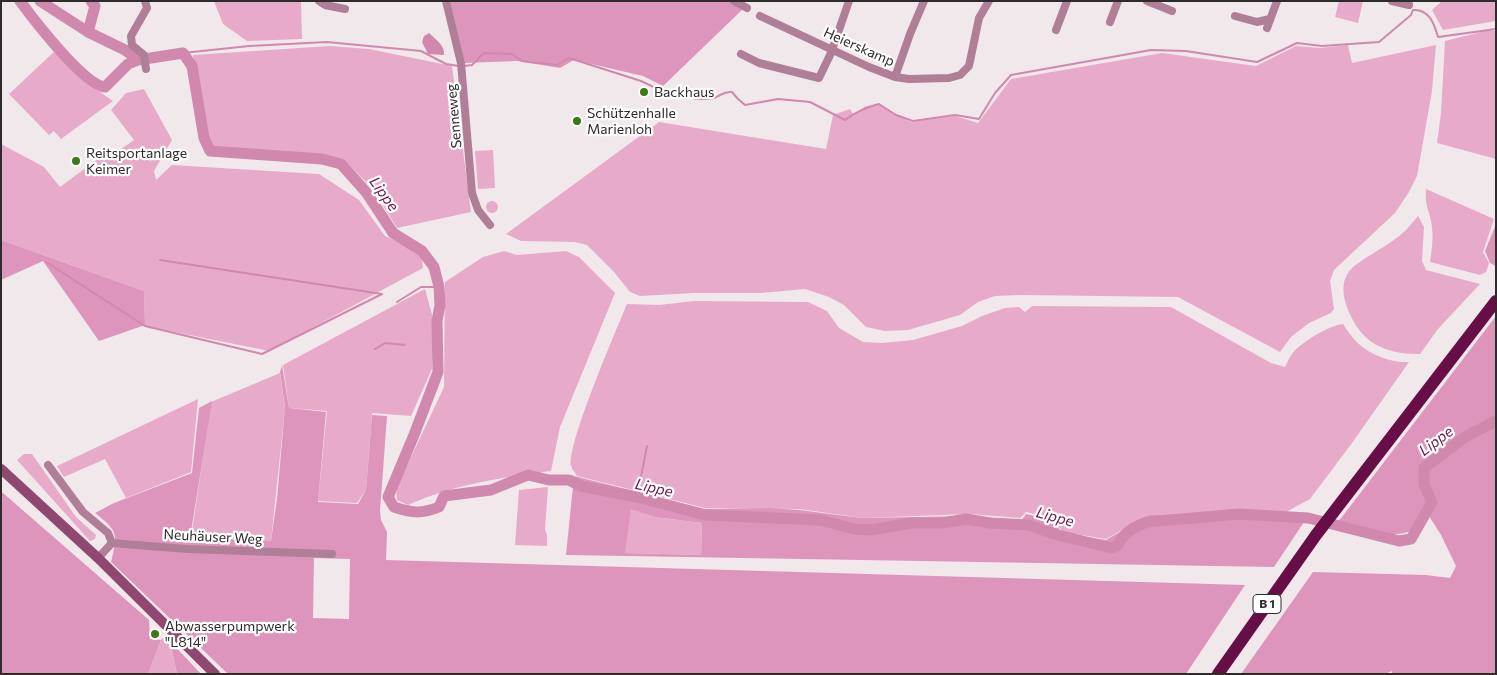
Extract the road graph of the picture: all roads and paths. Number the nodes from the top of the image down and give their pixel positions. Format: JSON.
{"nodes":[{"id":1,"x":145,"y":1,"type":"edge"},
{"id":2,"x":319,"y":1,"type":"edge"},
{"id":3,"x":446,"y":1,"type":"edge"},
{"id":4,"x":734,"y":1,"type":"edge"},
{"id":5,"x":849,"y":1,"type":"edge"},
{"id":6,"x":924,"y":1,"type":"edge"},
{"id":7,"x":989,"y":1,"type":"edge"},
{"id":8,"x":1067,"y":1,"type":"edge"},
{"id":9,"x":1118,"y":1,"type":"edge"},
{"id":10,"x":1147,"y":1,"type":"edge"},
{"id":11,"x":1277,"y":1,"type":"edge"},
{"id":12,"x":1392,"y":1,"type":"edge"},
{"id":13,"x":1408,"y":5,"type":"dead end"},
{"id":14,"x":747,"y":8,"type":"dead end"},
{"id":15,"x":345,"y":9,"type":"dead end"},
{"id":16,"x":1172,"y":11,"type":"dead end"},
{"id":17,"x":760,"y":16,"type":"dead end"},
{"id":18,"x":1236,"y":16,"type":"dead end"},
{"id":19,"x":1270,"y":19,"type":"junction"},
{"id":20,"x":1110,"y":22,"type":"dead end"},
{"id":21,"x":1267,"y":28,"type":"dead end"},
{"id":22,"x":1056,"y":30,"type":"dead end"},
{"id":23,"x":832,"y":50,"type":"junction"},
{"id":24,"x":741,"y":54,"type":"dead end"},
{"id":25,"x":146,"y":67,"type":"dead end"},
{"id":26,"x":895,"y":77,"type":"junction"},
{"id":27,"x":490,"y":225,"type":"dead end"},
{"id":28,"x":1496,"y":301,"type":"edge"},
{"id":29,"x":48,"y":465,"type":"dead end"},
{"id":30,"x":1,"y":469,"type":"edge"},
{"id":31,"x":112,"y":543,"type":"junction"},
{"id":32,"x":332,"y":554,"type":"dead end"},
{"id":33,"x":98,"y":558,"type":"junction"},
{"id":34,"x":215,"y":674,"type":"edge"},
{"id":35,"x":1218,"y":674,"type":"edge"}],
"edges":[{"from":1,"to":25,"type":"street"},
{"from":2,"to":15,"type":"street"},
{"from":3,"to":27,"type":"street","name":"Senneweg"},
{"from":4,"to":14,"type":"street"},
{"from":5,"to":23,"type":"street"},
{"from":6,"to":26,"type":"street"},
{"from":7,"to":26,"type":"street","name":"Heierskamp"},
{"from":8,"to":22,"type":"street"},
{"from":9,"to":20,"type":"street"},
{"from":10,"to":16,"type":"street"},
{"from":11,"to":19,"type":"street"},
{"from":12,"to":13,"type":"street"},
{"from":17,"to":23,"type":"street","name":"Heierskamp"},
{"from":18,"to":19,"type":"street"},
{"from":19,"to":21,"type":"street"},
{"from":23,"to":24,"type":"street"},
{"from":23,"to":26,"type":"street","name":"Heierskamp"},
{"from":28,"to":35,"type":"highway","number":"B 1"},
{"from":29,"to":31,"type":"street"},
{"from":30,"to":33,"type":"main road"},
{"from":31,"to":32,"type":"street","name":"Neuhäuser Weg"},
{"from":31,"to":33,"type":"street"},
{"from":33,"to":34,"type":"main road"}]}
